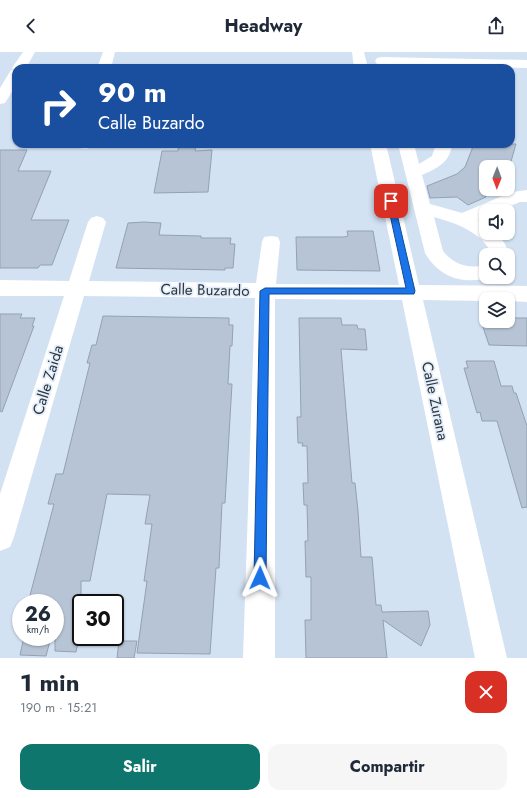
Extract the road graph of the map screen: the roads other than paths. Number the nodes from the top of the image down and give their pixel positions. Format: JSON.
{"nodes":[{"id":1,"x":29,"y":52,"type":"edge"},
{"id":2,"x":110,"y":52,"type":"edge"},
{"id":3,"x":358,"y":52,"type":"edge"},
{"id":4,"x":382,"y":61,"type":"dead end"},
{"id":5,"x":22,"y":64,"type":"edge"},
{"id":6,"x":106,"y":64,"type":"edge"},
{"id":7,"x":360,"y":64,"type":"edge"},
{"id":8,"x":527,"y":64,"type":"edge"},
{"id":9,"x":12,"y":80,"type":"edge"},
{"id":10,"x":0,"y":100,"type":"edge"},
{"id":11,"x":379,"y":148,"type":"edge"},
{"id":12,"x":407,"y":148,"type":"edge"},
{"id":13,"x":444,"y":148,"type":"edge"},
{"id":14,"x":413,"y":173,"type":"junction"},
{"id":15,"x":527,"y":196,"type":"edge"},
{"id":16,"x":423,"y":208,"type":"junction"},
{"id":17,"x":463,"y":219,"type":"junction"},
{"id":18,"x":97,"y":222,"type":"dead end"},
{"id":19,"x":271,"y":242,"type":"dead end"},
{"id":20,"x":498,"y":248,"type":"edge"},
{"id":21,"x":479,"y":273,"type":"edge"},
{"id":22,"x":0,"y":288,"type":"edge"},
{"id":23,"x":76,"y":289,"type":"junction"},
{"id":24,"x":265,"y":291,"type":"junction"},
{"id":25,"x":411,"y":291,"type":"junction"},
{"id":26,"x":527,"y":294,"type":"edge"},
{"id":27,"x":0,"y":538,"type":"edge"},
{"id":28,"x":259,"y":658,"type":"edge"},
{"id":29,"x":491,"y":658,"type":"edge"}],
"edges":[{"from":1,"to":5,"type":"street"},
{"from":2,"to":6,"type":"street"},
{"from":3,"to":7,"type":"street"},
{"from":4,"to":8,"type":"street"},
{"from":9,"to":10,"type":"street"},
{"from":11,"to":25,"type":"street","name":"Calle Zurana"},
{"from":12,"to":14,"type":"street"},
{"from":13,"to":14,"type":"street"},
{"from":14,"to":16,"type":"street"},
{"from":15,"to":17,"type":"street"},
{"from":16,"to":17,"type":"street"},
{"from":16,"to":21,"type":"street"},
{"from":17,"to":20,"type":"street"},
{"from":18,"to":23,"type":"street","name":"Calle Zaida"},
{"from":19,"to":24,"type":"street"},
{"from":22,"to":23,"type":"street","name":"Calle Buzardo"},
{"from":23,"to":24,"type":"street","name":"Calle Buzardo"},
{"from":23,"to":27,"type":"street","name":"Calle Zaida"},
{"from":24,"to":25,"type":"street","name":"Calle Buzardo"},
{"from":24,"to":28,"type":"street"},
{"from":25,"to":26,"type":"street","name":"Calle Buzardo"},
{"from":25,"to":29,"type":"street","name":"Calle Zurana"}]}
